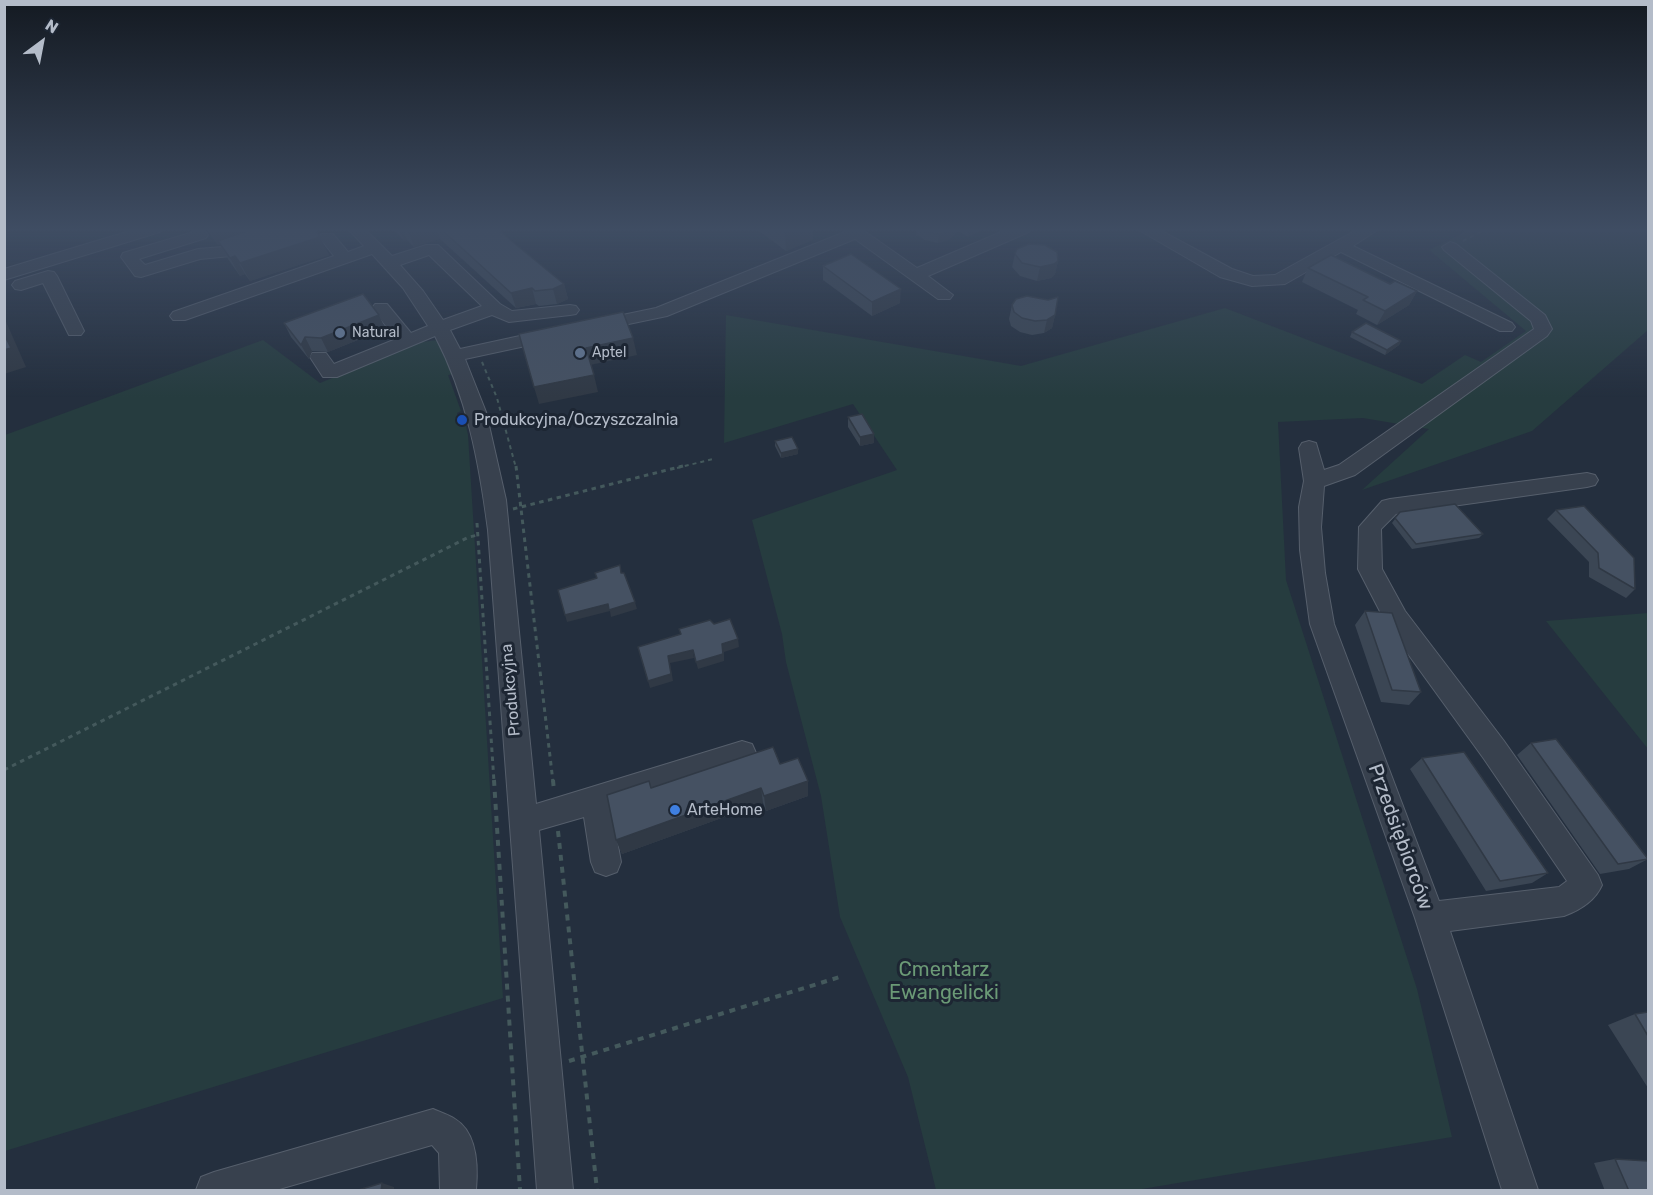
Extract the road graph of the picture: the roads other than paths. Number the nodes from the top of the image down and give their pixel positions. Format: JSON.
{"nodes":[{"id":1,"x":52,"y":285,"type":"edge"},
{"id":2,"x":268,"y":285,"type":"edge"},
{"id":3,"x":408,"y":285,"type":"edge"},
{"id":4,"x":470,"y":285,"type":"edge"},
{"id":5,"x":727,"y":285,"type":"edge"},
{"id":6,"x":930,"y":285,"type":"edge"},
{"id":7,"x":1420,"y":285,"type":"edge"},
{"id":8,"x":1497,"y":285,"type":"edge"},
{"id":9,"x":944,"y":295,"type":"dead end"},
{"id":10,"x":381,"y":308,"type":"dead end"},
{"id":11,"x":494,"y":308,"type":"junction"},
{"id":12,"x":570,"y":310,"type":"dead end"},
{"id":13,"x":179,"y":316,"type":"dead end"},
{"id":14,"x":440,"y":327,"type":"junction"},
{"id":15,"x":1506,"y":327,"type":"dead end"},
{"id":16,"x":75,"y":331,"type":"dead end"},
{"id":17,"x":407,"y":340,"type":"junction"},
{"id":18,"x":319,"y":357,"type":"dead end"},
{"id":19,"x":470,"y":362,"type":"junction"},
{"id":20,"x":1309,"y":448,"type":"dead end"},
{"id":21,"x":1587,"y":480,"type":"dead end"},
{"id":22,"x":1315,"y":481,"type":"junction"},
{"id":23,"x":742,"y":753,"type":"dead end"},
{"id":24,"x":595,"y":800,"type":"junction"},
{"id":25,"x":522,"y":821,"type":"junction"},
{"id":26,"x":606,"y":862,"type":"dead end"},
{"id":27,"x":1430,"y":918,"type":"junction"},
{"id":28,"x":214,"y":1191,"type":"edge"},
{"id":29,"x":458,"y":1191,"type":"edge"},
{"id":30,"x":555,"y":1191,"type":"edge"},
{"id":31,"x":1520,"y":1191,"type":"edge"}],
"edges":[{"from":1,"to":16,"type":"street"},
{"from":2,"to":13,"type":"street"},
{"from":3,"to":14,"type":"street","name":"Produkcyjna"},
{"from":4,"to":11,"type":"street"},
{"from":5,"to":19,"type":"street"},
{"from":6,"to":9,"type":"street"},
{"from":7,"to":15,"type":"street"},
{"from":8,"to":22,"type":"street"},
{"from":10,"to":17,"type":"street"},
{"from":11,"to":12,"type":"street"},
{"from":11,"to":14,"type":"street"},
{"from":14,"to":17,"type":"street"},
{"from":14,"to":19,"type":"street","name":"Produkcyjna"},
{"from":17,"to":18,"type":"street"},
{"from":19,"to":25,"type":"street","name":"Produkcyjna"},
{"from":20,"to":22,"type":"street","name":"Przedsiębiorców"},
{"from":21,"to":27,"type":"street"},
{"from":22,"to":27,"type":"street","name":"Przedsiębiorców"},
{"from":23,"to":24,"type":"street"},
{"from":24,"to":25,"type":"street"},
{"from":24,"to":26,"type":"street"},
{"from":25,"to":30,"type":"street","name":"Produkcyjna"},
{"from":27,"to":31,"type":"street","name":"Przedsiębiorców"},
{"from":28,"to":29,"type":"street"}]}
